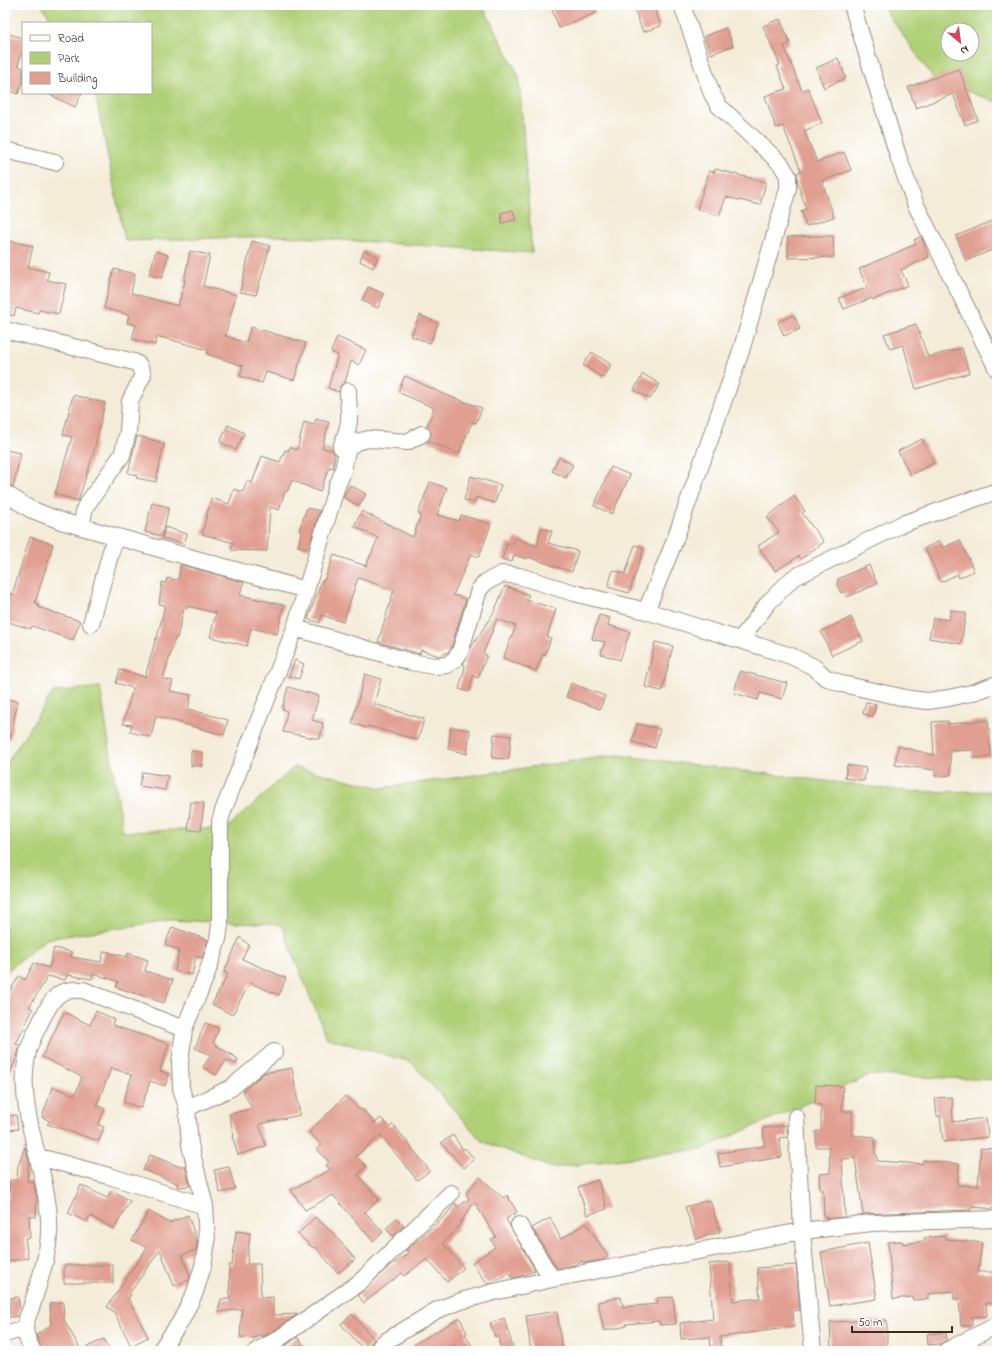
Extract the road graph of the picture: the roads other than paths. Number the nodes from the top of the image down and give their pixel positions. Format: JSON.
{"nodes":[{"id":1,"x":682,"y":5,"type":"edge"},
{"id":2,"x":852,"y":5,"type":"edge"},
{"id":3,"x":5,"y":150,"type":"edge"},
{"id":4,"x":56,"y":162,"type":"dead end"},
{"id":5,"x":5,"y":330,"type":"edge"},
{"id":6,"x":997,"y":369,"type":"edge"},
{"id":7,"x":348,"y":390,"type":"dead end"},
{"id":8,"x":422,"y":434,"type":"dead end"},
{"id":9,"x":348,"y":448,"type":"junction"},
{"id":10,"x":997,"y":490,"type":"edge"},
{"id":11,"x":5,"y":493,"type":"edge"},
{"id":12,"x":81,"y":527,"type":"junction"},
{"id":13,"x":115,"y":537,"type":"junction"},
{"id":14,"x":306,"y":590,"type":"junction"},
{"id":15,"x":646,"y":611,"type":"junction"},
{"id":16,"x":91,"y":624,"type":"dead end"},
{"id":17,"x":295,"y":628,"type":"junction"},
{"id":18,"x":740,"y":640,"type":"junction"},
{"id":19,"x":997,"y":684,"type":"edge"},
{"id":20,"x":184,"y":1029,"type":"junction"},
{"id":21,"x":274,"y":1052,"type":"dead end"},
{"id":22,"x":187,"y":1108,"type":"junction"},
{"id":23,"x":796,"y":1116,"type":"dead end"},
{"id":24,"x":39,"y":1157,"type":"junction"},
{"id":25,"x":451,"y":1193,"type":"dead end"},
{"id":26,"x":205,"y":1206,"type":"junction"},
{"id":27,"x":997,"y":1219,"type":"edge"},
{"id":28,"x":519,"y":1225,"type":"dead end"},
{"id":29,"x":802,"y":1231,"type":"junction"},
{"id":30,"x":552,"y":1280,"type":"junction"},
{"id":31,"x":997,"y":1325,"type":"edge"},
{"id":32,"x":25,"y":1328,"type":"junction"},
{"id":33,"x":5,"y":1334,"type":"edge"},
{"id":34,"x":33,"y":1351,"type":"edge"},
{"id":35,"x":160,"y":1351,"type":"edge"},
{"id":36,"x":256,"y":1351,"type":"edge"},
{"id":37,"x":377,"y":1351,"type":"edge"},
{"id":38,"x":813,"y":1351,"type":"edge"},
{"id":39,"x":946,"y":1351,"type":"edge"}],
"edges":[{"from":1,"to":15,"type":"street"},
{"from":2,"to":6,"type":"street"},
{"from":3,"to":4,"type":"street"},
{"from":5,"to":12,"type":"street"},
{"from":7,"to":9,"type":"street"},
{"from":8,"to":9,"type":"street"},
{"from":9,"to":14,"type":"street"},
{"from":10,"to":18,"type":"street"},
{"from":11,"to":12,"type":"street"},
{"from":12,"to":13,"type":"street"},
{"from":13,"to":14,"type":"street"},
{"from":13,"to":16,"type":"street"},
{"from":14,"to":17,"type":"street"},
{"from":15,"to":17,"type":"street"},
{"from":15,"to":18,"type":"street"},
{"from":17,"to":20,"type":"street"},
{"from":18,"to":19,"type":"street"},
{"from":20,"to":22,"type":"street"},
{"from":20,"to":24,"type":"street"},
{"from":21,"to":22,"type":"street"},
{"from":22,"to":26,"type":"street"},
{"from":23,"to":29,"type":"street"},
{"from":24,"to":26,"type":"street"},
{"from":24,"to":32,"type":"street"},
{"from":25,"to":36,"type":"street"},
{"from":26,"to":35,"type":"street"},
{"from":27,"to":29,"type":"street"},
{"from":28,"to":30,"type":"street"},
{"from":29,"to":30,"type":"street"},
{"from":29,"to":38,"type":"street"},
{"from":30,"to":37,"type":"street"},
{"from":31,"to":39,"type":"street"},
{"from":32,"to":33,"type":"street"},
{"from":32,"to":34,"type":"street"}]}
